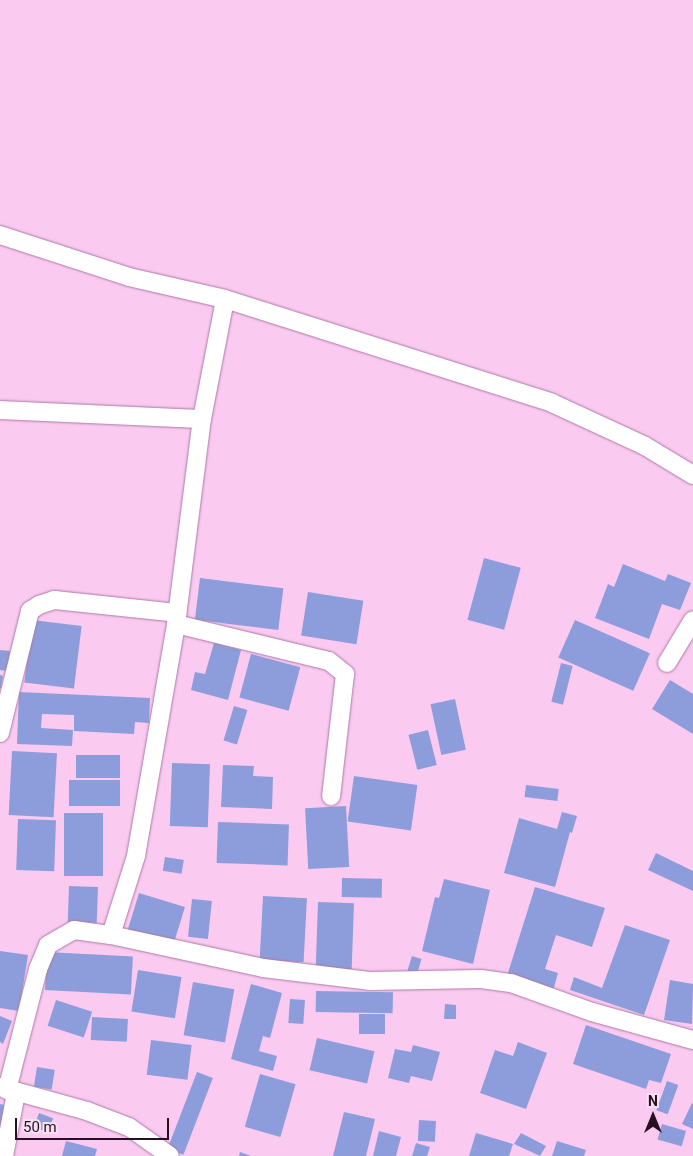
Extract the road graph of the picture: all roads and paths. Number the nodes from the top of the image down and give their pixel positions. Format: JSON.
{"nodes":[{"id":1,"x":0,"y":235,"type":"edge"},
{"id":2,"x":225,"y":299,"type":"junction"},
{"id":3,"x":0,"y":410,"type":"edge"},
{"id":4,"x":202,"y":419,"type":"junction"},
{"id":5,"x":693,"y":475,"type":"edge"},
{"id":6,"x":176,"y":619,"type":"junction"},
{"id":7,"x":693,"y":620,"type":"edge"},
{"id":8,"x":667,"y":663,"type":"dead end"},
{"id":9,"x":0,"y":733,"type":"edge"},
{"id":10,"x":331,"y":796,"type":"dead end"},
{"id":11,"x":111,"y":935,"type":"junction"},
{"id":12,"x":693,"y":1040,"type":"edge"},
{"id":13,"x":8,"y":1090,"type":"edge"},
{"id":14,"x":4,"y":1156,"type":"edge"},
{"id":15,"x":170,"y":1156,"type":"edge"}],
"edges":[{"from":1,"to":2,"type":"street"},
{"from":2,"to":4,"type":"street"},
{"from":2,"to":5,"type":"street"},
{"from":3,"to":4,"type":"street"},
{"from":4,"to":6,"type":"street"},
{"from":6,"to":9,"type":"street"},
{"from":6,"to":10,"type":"street"},
{"from":6,"to":11,"type":"street"},
{"from":7,"to":8,"type":"street"},
{"from":11,"to":12,"type":"street"},
{"from":11,"to":13,"type":"street"},
{"from":13,"to":14,"type":"street"},
{"from":13,"to":15,"type":"street"}]}
